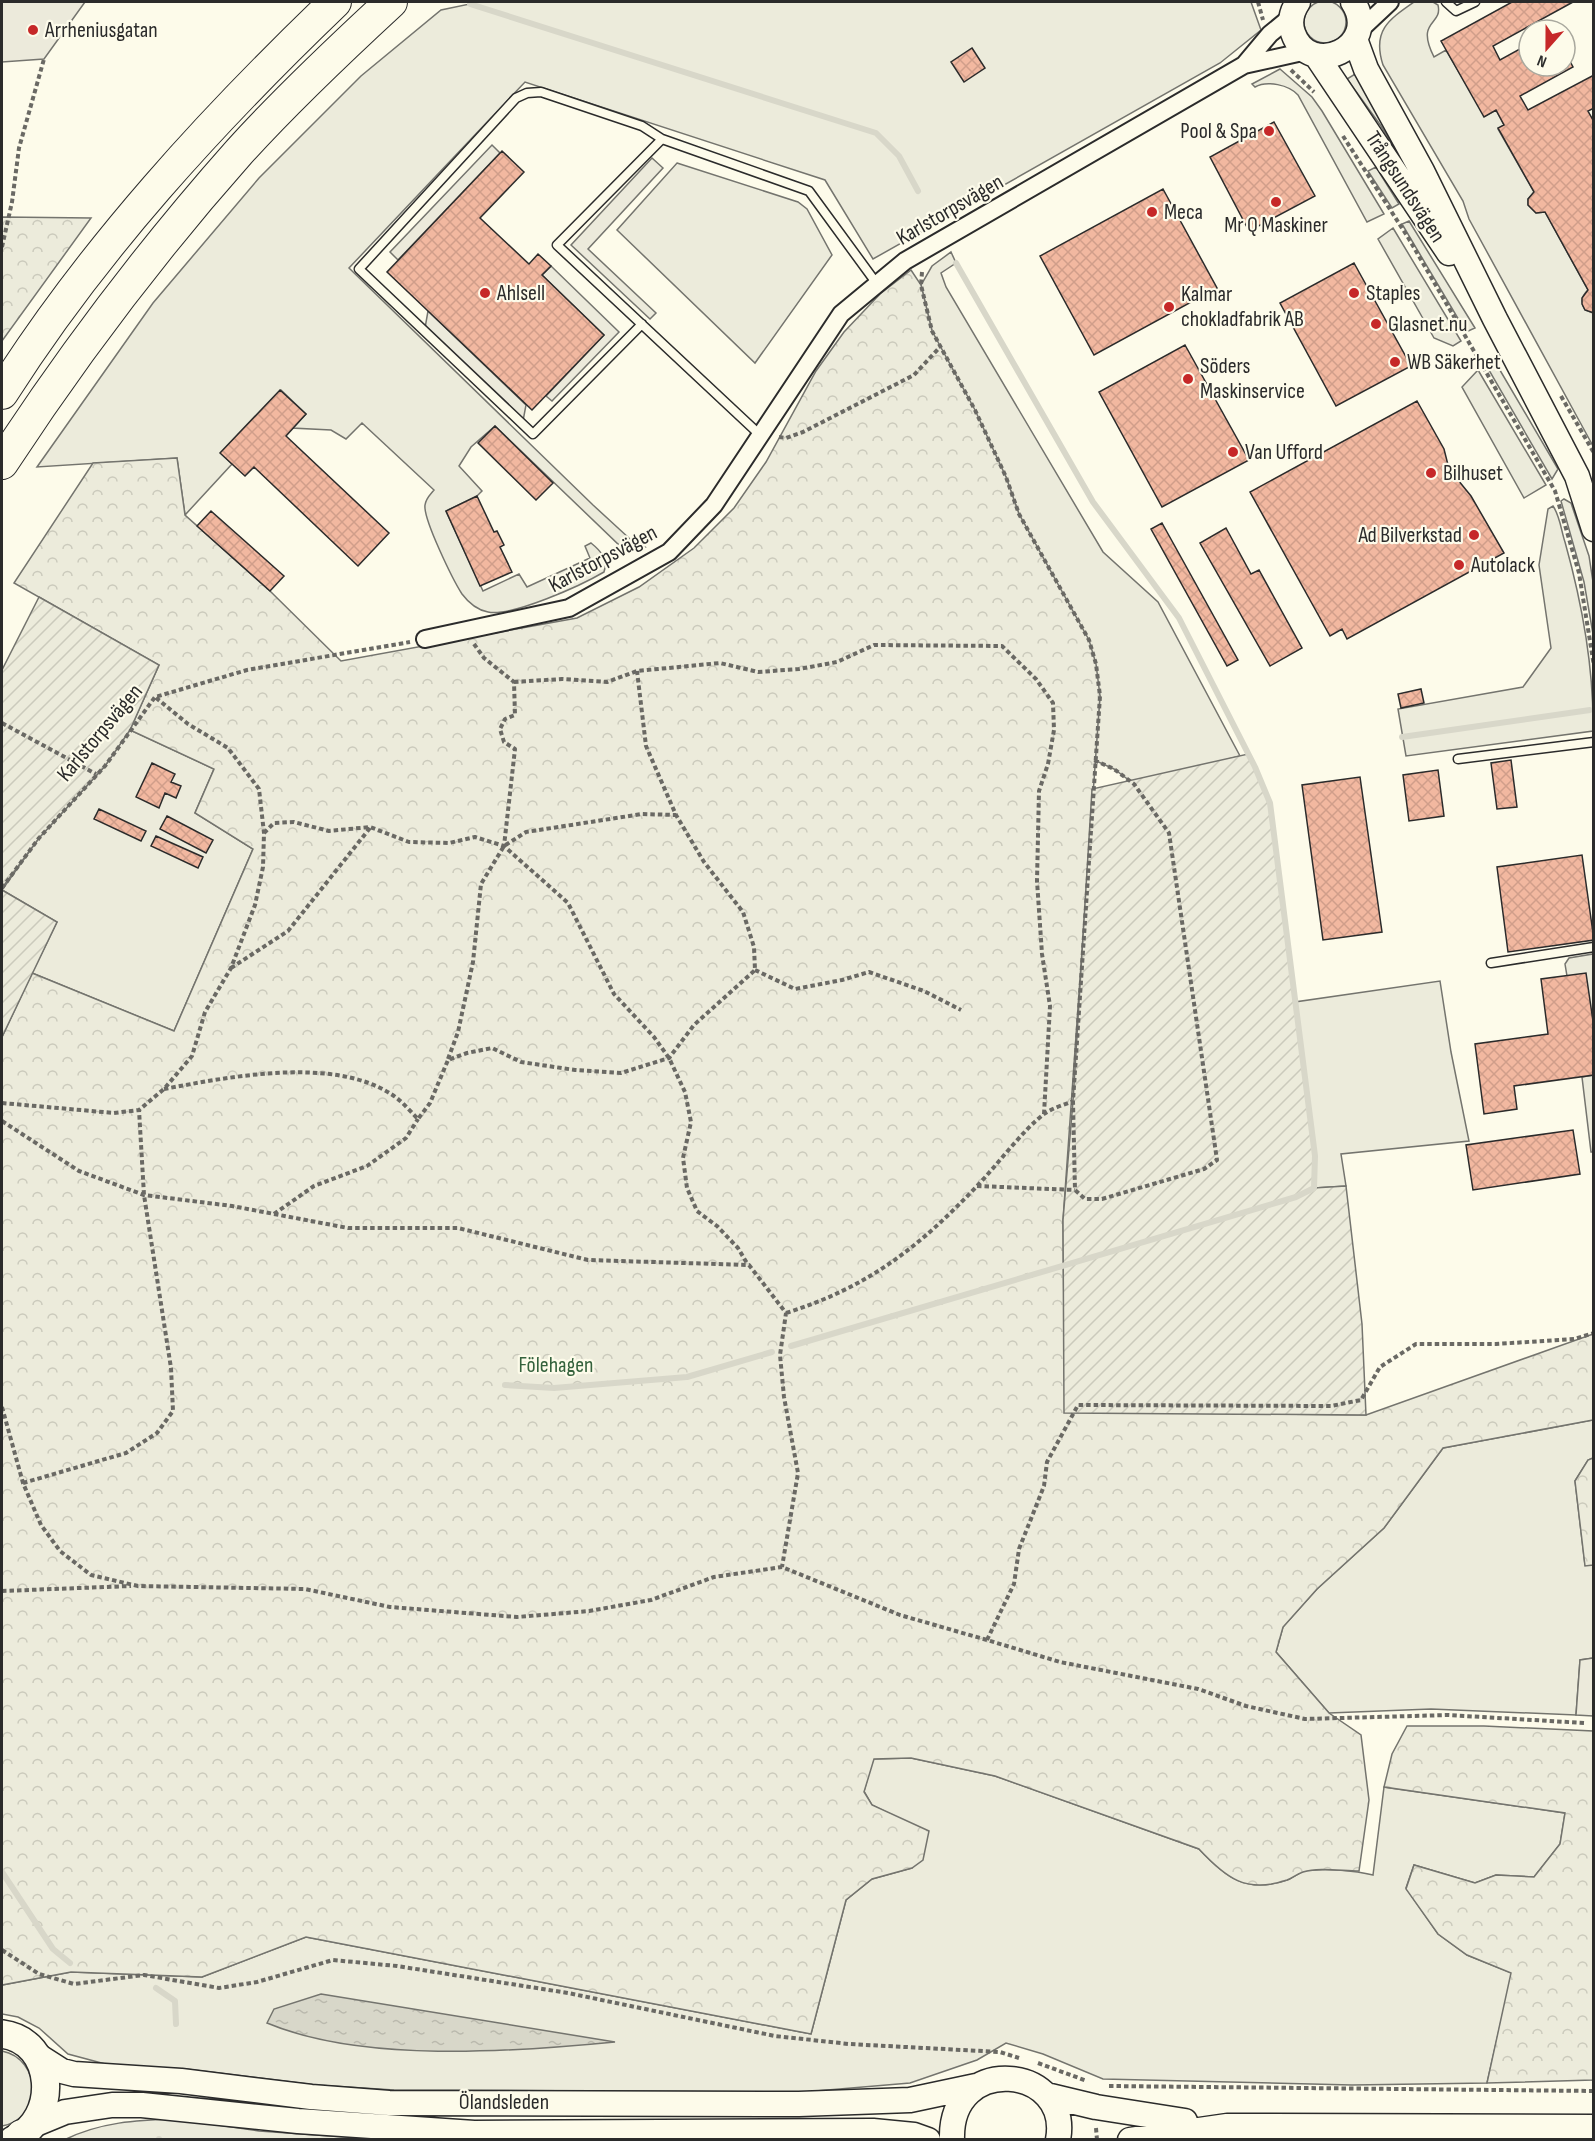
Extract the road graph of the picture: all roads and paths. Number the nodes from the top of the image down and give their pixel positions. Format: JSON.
{"nodes":[{"id":1,"x":335,"y":2,"type":"edge"},
{"id":2,"x":391,"y":2,"type":"edge"},
{"id":3,"x":1258,"y":2,"type":"edge"},
{"id":4,"x":1353,"y":2,"type":"edge"},
{"id":5,"x":1389,"y":2,"type":"edge"},
{"id":6,"x":1446,"y":2,"type":"edge"},
{"id":7,"x":1475,"y":2,"type":"edge"},
{"id":8,"x":1295,"y":5,"type":"edge"},
{"id":9,"x":1270,"y":34,"type":"junction"},
{"id":10,"x":1357,"y":36,"type":"junction"},
{"id":11,"x":1312,"y":53,"type":"junction"},
{"id":12,"x":1282,"y":56,"type":"junction"},
{"id":13,"x":44,"y":59,"type":"dead end"},
{"id":14,"x":1244,"y":64,"type":"junction"},
{"id":15,"x":1320,"y":102,"type":"dead end"},
{"id":16,"x":1338,"y":128,"type":"dead end"},
{"id":17,"x":662,"y":139,"type":"junction"},
{"id":18,"x":2,"y":247,"type":"edge"},
{"id":19,"x":923,"y":251,"type":"junction"},
{"id":20,"x":877,"y":284,"type":"junction"},
{"id":21,"x":1495,"y":319,"type":"junction"},
{"id":22,"x":642,"y":324,"type":"junction"},
{"id":23,"x":940,"y":347,"type":"junction"},
{"id":24,"x":2,"y":393,"type":"edge"},
{"id":25,"x":759,"y":434,"type":"junction"},
{"id":26,"x":2,"y":462,"type":"edge"},
{"id":27,"x":1593,"y":529,"type":"edge"},
{"id":28,"x":471,"y":631,"type":"junction"},
{"id":29,"x":425,"y":639,"type":"joint"},
{"id":30,"x":1593,"y":666,"type":"edge"},
{"id":31,"x":637,"y":671,"type":"junction"},
{"id":32,"x":514,"y":682,"type":"junction"},
{"id":33,"x":154,"y":697,"type":"junction"},
{"id":34,"x":2,"y":723,"type":"edge"},
{"id":35,"x":1593,"y":742,"type":"edge"},
{"id":36,"x":1458,"y":759,"type":"dead end"},
{"id":37,"x":1094,"y":760,"type":"junction"},
{"id":38,"x":96,"y":774,"type":"junction"},
{"id":39,"x":676,"y":815,"type":"junction"},
{"id":40,"x":370,"y":827,"type":"junction"},
{"id":41,"x":264,"y":834,"type":"junction"},
{"id":42,"x":504,"y":846,"type":"junction"},
{"id":43,"x":2,"y":888,"type":"edge"},
{"id":44,"x":1593,"y":947,"type":"edge"},
{"id":45,"x":1491,"y":963,"type":"dead end"},
{"id":46,"x":231,"y":968,"type":"junction"},
{"id":47,"x":755,"y":970,"type":"junction"},
{"id":48,"x":961,"y":1010,"type":"dead end"},
{"id":49,"x":669,"y":1058,"type":"junction"},
{"id":50,"x":448,"y":1060,"type":"junction"},
{"id":51,"x":164,"y":1089,"type":"junction"},
{"id":52,"x":1073,"y":1101,"type":"junction"},
{"id":53,"x":2,"y":1103,"type":"edge"},
{"id":54,"x":139,"y":1110,"type":"junction"},
{"id":55,"x":1044,"y":1114,"type":"junction"},
{"id":56,"x":418,"y":1119,"type":"junction"},
{"id":57,"x":2,"y":1121,"type":"edge"},
{"id":58,"x":977,"y":1186,"type":"junction"},
{"id":59,"x":1075,"y":1190,"type":"junction"},
{"id":60,"x":144,"y":1195,"type":"junction"},
{"id":61,"x":274,"y":1214,"type":"junction"},
{"id":62,"x":749,"y":1265,"type":"junction"},
{"id":63,"x":786,"y":1313,"type":"junction"},
{"id":64,"x":1593,"y":1333,"type":"edge"},
{"id":65,"x":2,"y":1407,"type":"edge"},
{"id":66,"x":23,"y":1483,"type":"junction"},
{"id":67,"x":782,"y":1567,"type":"junction"},
{"id":68,"x":138,"y":1586,"type":"junction"},
{"id":69,"x":2,"y":1591,"type":"edge"},
{"id":70,"x":987,"y":1640,"type":"junction"},
{"id":71,"x":1584,"y":1723,"type":"dead end"},
{"id":72,"x":2,"y":1950,"type":"edge"},
{"id":73,"x":2,"y":2034,"type":"edge"},
{"id":74,"x":37,"y":2055,"type":"junction"},
{"id":75,"x":1023,"y":2058,"type":"dead end"},
{"id":76,"x":1034,"y":2062,"type":"dead end"},
{"id":77,"x":976,"y":2086,"type":"junction"},
{"id":78,"x":1593,"y":2091,"type":"edge"},
{"id":79,"x":475,"y":2101,"type":"junction"},
{"id":80,"x":1051,"y":2103,"type":"junction"},
{"id":81,"x":1227,"y":2126,"type":"junction"},
{"id":82,"x":1593,"y":2127,"type":"edge"},
{"id":83,"x":1434,"y":2133,"type":"edge"},
{"id":84,"x":1494,"y":2133,"type":"edge"},
{"id":85,"x":21,"y":2135,"type":"edge"},
{"id":86,"x":474,"y":2136,"type":"edge"},
{"id":87,"x":928,"y":2139,"type":"edge"},
{"id":88,"x":952,"y":2139,"type":"edge"},
{"id":89,"x":1058,"y":2139,"type":"edge"},
{"id":90,"x":1130,"y":2139,"type":"edge"}],
"edges":[{"from":1,"to":24,"type":"highway"},
{"from":2,"to":26,"type":"highway"},
{"from":3,"to":9,"type":"path"},
{"from":4,"to":10,"type":"main road","name":"Trångsundsvägen"},
{"from":5,"to":10,"type":"street"},
{"from":6,"to":7,"type":"lane"},
{"from":8,"to":9,"type":"street","name":"Karlstorpsvägen"},
{"from":8,"to":11,"type":"main road","name":"Trångsundsvägen"},
{"from":9,"to":14,"type":"street","name":"Karlstorpsvägen"},
{"from":10,"to":11,"type":"main road"},
{"from":10,"to":21,"type":"main road","name":"Trångsundsvägen"},
{"from":11,"to":12,"type":"street","name":"Karlstorpsvägen"},
{"from":11,"to":21,"type":"main road","name":"Trångsundsvägen"},
{"from":12,"to":14,"type":"street","name":"Karlstorpsvägen"},
{"from":12,"to":15,"type":"path"},
{"from":13,"to":18,"type":"path"},
{"from":14,"to":19,"type":"street","name":"Karlstorpsvägen"},
{"from":16,"to":30,"type":"path"},
{"from":17,"to":20,"type":"lane"},
{"from":17,"to":22,"type":"lane"},
{"from":17,"to":22,"type":"lane"},
{"from":19,"to":20,"type":"street","name":"Karlstorpsvägen"},
{"from":19,"to":23,"type":"path"},
{"from":20,"to":25,"type":"street","name":"Karlstorpsvägen"},
{"from":21,"to":27,"type":"main road","name":"Trångsundsvägen"},
{"from":22,"to":25,"type":"lane"},
{"from":23,"to":25,"type":"path"},
{"from":23,"to":37,"type":"path"},
{"from":25,"to":28,"type":"street","name":"Karlstorpsvägen"},
{"from":28,"to":29,"type":"street","name":"Karlstorpsvägen"},
{"from":28,"to":32,"type":"path"},
{"from":29,"to":33,"type":"path","name":"Karlstorpsvägen"},
{"from":31,"to":32,"type":"path"},
{"from":31,"to":39,"type":"path"},
{"from":31,"to":55,"type":"path"},
{"from":32,"to":42,"type":"path"},
{"from":33,"to":38,"type":"path","name":"Karlstorpsvägen"},
{"from":33,"to":41,"type":"path"},
{"from":34,"to":38,"type":"path"},
{"from":35,"to":36,"type":"lane"},
{"from":37,"to":52,"type":"path"},
{"from":37,"to":59,"type":"path"},
{"from":38,"to":43,"type":"path","name":"Karlstorpsvägen"},
{"from":39,"to":42,"type":"path"},
{"from":39,"to":47,"type":"path"},
{"from":40,"to":41,"type":"path"},
{"from":40,"to":42,"type":"path"},
{"from":40,"to":46,"type":"path"},
{"from":41,"to":46,"type":"path"},
{"from":42,"to":49,"type":"path"},
{"from":42,"to":50,"type":"path"},
{"from":44,"to":45,"type":"lane"},
{"from":46,"to":51,"type":"path"},
{"from":47,"to":48,"type":"path"},
{"from":47,"to":49,"type":"path"},
{"from":49,"to":50,"type":"path"},
{"from":49,"to":62,"type":"path"},
{"from":50,"to":56,"type":"path"},
{"from":51,"to":54,"type":"path"},
{"from":51,"to":56,"type":"path"},
{"from":52,"to":55,"type":"path"},
{"from":52,"to":59,"type":"path"},
{"from":53,"to":54,"type":"path"},
{"from":54,"to":60,"type":"path"},
{"from":55,"to":58,"type":"path"},
{"from":56,"to":61,"type":"path"},
{"from":57,"to":60,"type":"path"},
{"from":58,"to":59,"type":"path"},
{"from":58,"to":63,"type":"path"},
{"from":60,"to":61,"type":"path"},
{"from":60,"to":66,"type":"path"},
{"from":61,"to":62,"type":"path"},
{"from":62,"to":63,"type":"path"},
{"from":63,"to":67,"type":"path"},
{"from":64,"to":70,"type":"path"},
{"from":65,"to":66,"type":"path"},
{"from":66,"to":68,"type":"path"},
{"from":67,"to":68,"type":"path"},
{"from":67,"to":70,"type":"path"},
{"from":68,"to":69,"type":"path"},
{"from":70,"to":71,"type":"path"},
{"from":72,"to":75,"type":"path"},
{"from":73,"to":74,"type":"main road","name":"Ölandsleden"},
{"from":74,"to":79,"type":"main road","name":"Ölandsleden"},
{"from":74,"to":85,"type":"main road","name":"Ölandsleden"},
{"from":76,"to":78,"type":"path"},
{"from":77,"to":79,"type":"main road","name":"Ölandsleden"},
{"from":77,"to":80,"type":"main road","name":"Ölandsleden"},
{"from":77,"to":88,"type":"main road"},
{"from":79,"to":86,"type":"street"},
{"from":80,"to":81,"type":"main road","name":"Ölandsleden"},
{"from":80,"to":89,"type":"main road"},
{"from":81,"to":83,"type":"main road","name":"Ölandsleden"},
{"from":81,"to":90,"type":"main road","name":"Ölandsleden"},
{"from":82,"to":84,"type":"main road","name":"Ölandsleden"},
{"from":83,"to":84,"type":"main road","name":"Ölandsleden"},
{"from":85,"to":86,"type":"main road","name":"Ölandsleden"},
{"from":86,"to":87,"type":"main road","name":"Ölandsleden"}]}
